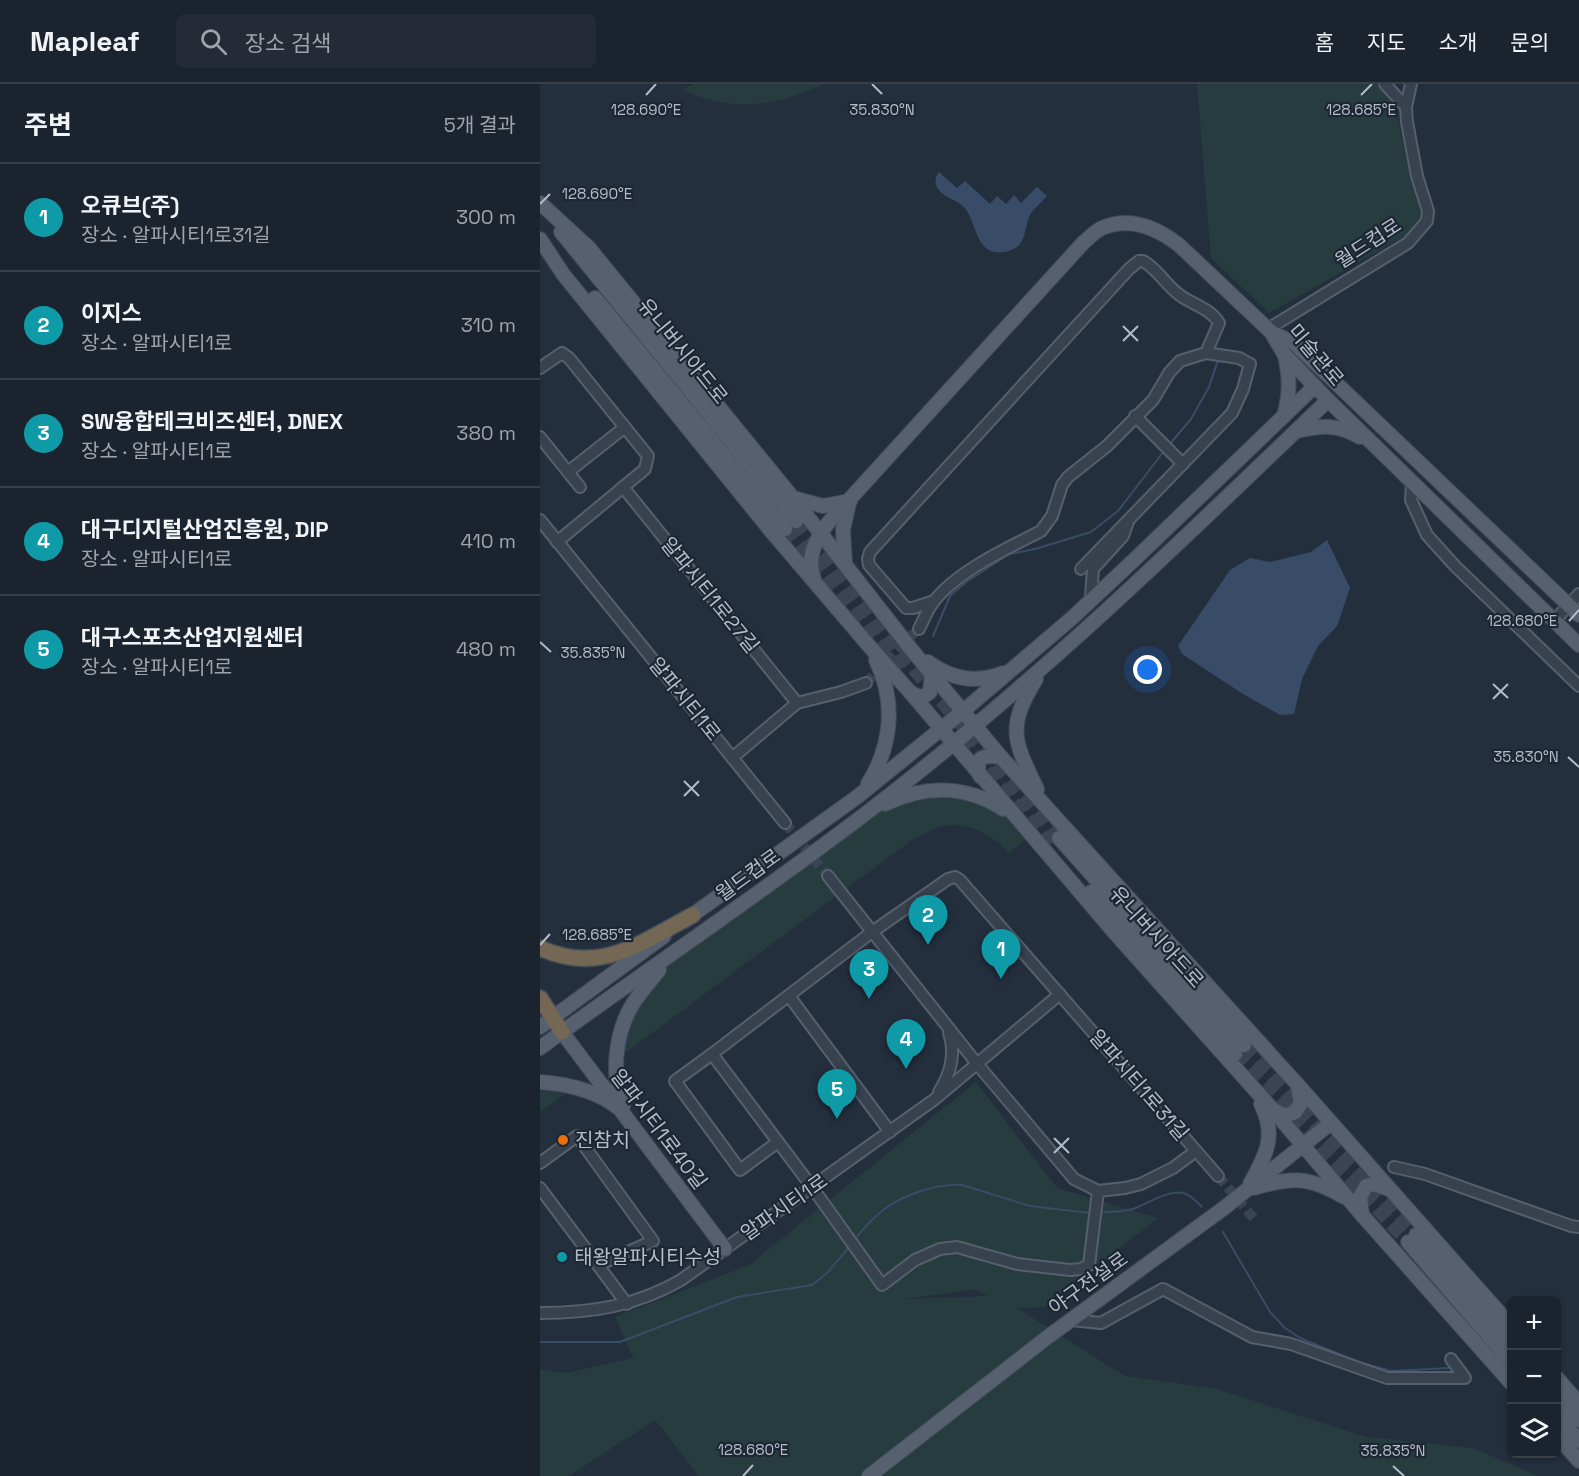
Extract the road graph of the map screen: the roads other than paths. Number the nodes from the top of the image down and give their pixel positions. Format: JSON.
{"nodes":[{"id":1,"x":1385,"y":84,"type":"edge"},
{"id":2,"x":1411,"y":84,"type":"edge"},
{"id":3,"x":1406,"y":107,"type":"junction"},
{"id":4,"x":540,"y":204,"type":"edge"},
{"id":5,"x":540,"y":232,"type":"edge"},
{"id":6,"x":540,"y":239,"type":"edge"},
{"id":7,"x":1269,"y":331,"type":"junction"},
{"id":8,"x":1206,"y":353,"type":"junction"},
{"id":9,"x":1284,"y":354,"type":"junction"},
{"id":10,"x":540,"y":368,"type":"edge"},
{"id":11,"x":1315,"y":386,"type":"junction"},
{"id":12,"x":1328,"y":400,"type":"junction"},
{"id":13,"x":1135,"y":417,"type":"junction"},
{"id":14,"x":1284,"y":419,"type":"junction"},
{"id":15,"x":625,"y":427,"type":"junction"},
{"id":16,"x":1296,"y":431,"type":"junction"},
{"id":17,"x":540,"y":437,"type":"edge"},
{"id":18,"x":1393,"y":463,"type":"junction"},
{"id":19,"x":1183,"y":464,"type":"junction"},
{"id":20,"x":568,"y":472,"type":"junction"},
{"id":21,"x":1412,"y":482,"type":"junction"},
{"id":22,"x":580,"y":487,"type":"dead end"},
{"id":23,"x":623,"y":487,"type":"junction"},
{"id":24,"x":793,"y":498,"type":"junction"},
{"id":25,"x":850,"y":501,"type":"junction"},
{"id":26,"x":540,"y":520,"type":"edge"},
{"id":27,"x":1128,"y":520,"type":"junction"},
{"id":28,"x":820,"y":534,"type":"junction"},
{"id":29,"x":557,"y":542,"type":"junction"},
{"id":30,"x":845,"y":566,"type":"junction"},
{"id":31,"x":1081,"y":569,"type":"dead end"},
{"id":32,"x":816,"y":584,"type":"junction"},
{"id":33,"x":1095,"y":592,"type":"junction"},
{"id":34,"x":1579,"y":594,"type":"edge"},
{"id":35,"x":934,"y":601,"type":"junction"},
{"id":36,"x":1574,"y":611,"type":"edge"},
{"id":37,"x":1554,"y":621,"type":"junction"},
{"id":38,"x":919,"y":628,"type":"tunnel mouth"},
{"id":39,"x":1579,"y":645,"type":"edge"},
{"id":40,"x":870,"y":647,"type":"junction"},
{"id":41,"x":911,"y":649,"type":"junction"},
{"id":42,"x":1013,"y":668,"type":"junction"},
{"id":43,"x":1041,"y":670,"type":"junction"},
{"id":44,"x":932,"y":674,"type":"junction"},
{"id":45,"x":866,"y":682,"type":"tunnel mouth"},
{"id":46,"x":1579,"y":686,"type":"edge"},
{"id":47,"x":910,"y":692,"type":"junction"},
{"id":48,"x":797,"y":703,"type":"junction"},
{"id":49,"x":962,"y":712,"type":"junction"},
{"id":50,"x":974,"y":726,"type":"junction"},
{"id":51,"x":941,"y":729,"type":"junction"},
{"id":52,"x":953,"y":744,"type":"junction"},
{"id":53,"x":1001,"y":757,"type":"junction"},
{"id":54,"x":732,"y":758,"type":"junction"},
{"id":55,"x":980,"y":776,"type":"junction"},
{"id":56,"x":857,"y":797,"type":"junction"},
{"id":57,"x":1043,"y":802,"type":"junction"},
{"id":58,"x":869,"y":811,"type":"junction"},
{"id":59,"x":785,"y":823,"type":"tunnel mouth"},
{"id":60,"x":1022,"y":825,"type":"junction"},
{"id":61,"x":1055,"y":842,"type":"tunnel mouth"},
{"id":62,"x":828,"y":876,"type":"tunnel mouth"},
{"id":63,"x":693,"y":915,"type":"junction"},
{"id":64,"x":872,"y":932,"type":"junction"},
{"id":65,"x":540,"y":948,"type":"edge"},
{"id":66,"x":669,"y":957,"type":"junction"},
{"id":67,"x":1060,"y":994,"type":"junction"},
{"id":68,"x":789,"y":996,"type":"junction"},
{"id":69,"x":540,"y":998,"type":"edge"},
{"id":70,"x":554,"y":1018,"type":"junction"},
{"id":71,"x":540,"y":1027,"type":"edge"},
{"id":72,"x":947,"y":1027,"type":"junction"},
{"id":73,"x":562,"y":1032,"type":"junction"},
{"id":74,"x":540,"y":1048,"type":"edge"},
{"id":75,"x":1239,"y":1049,"type":"tunnel mouth"},
{"id":76,"x":711,"y":1054,"type":"junction"},
{"id":77,"x":978,"y":1065,"type":"junction"},
{"id":78,"x":540,"y":1082,"type":"edge"},
{"id":79,"x":1298,"y":1085,"type":"junction"},
{"id":80,"x":1254,"y":1090,"type":"junction"},
{"id":81,"x":935,"y":1099,"type":"junction"},
{"id":82,"x":1273,"y":1110,"type":"junction"},
{"id":83,"x":627,"y":1116,"type":"junction"},
{"id":84,"x":1331,"y":1123,"type":"junction"},
{"id":85,"x":890,"y":1132,"type":"junction"},
{"id":86,"x":778,"y":1142,"type":"junction"},
{"id":87,"x":1304,"y":1146,"type":"junction"},
{"id":88,"x":1196,"y":1151,"type":"junction"},
{"id":89,"x":540,"y":1163,"type":"edge"},
{"id":90,"x":1394,"y":1167,"type":"dead end"},
{"id":91,"x":1218,"y":1176,"type":"tunnel mouth"},
{"id":92,"x":812,"y":1187,"type":"junction"},
{"id":93,"x":540,"y":1188,"type":"edge"},
{"id":94,"x":1389,"y":1189,"type":"junction"},
{"id":95,"x":1098,"y":1191,"type":"junction"},
{"id":96,"x":1246,"y":1191,"type":"junction"},
{"id":97,"x":1353,"y":1203,"type":"junction"},
{"id":98,"x":1362,"y":1215,"type":"junction"},
{"id":99,"x":1579,"y":1227,"type":"edge"},
{"id":100,"x":725,"y":1249,"type":"junction"},
{"id":101,"x":598,"y":1265,"type":"junction"},
{"id":102,"x":627,"y":1304,"type":"junction"},
{"id":103,"x":540,"y":1313,"type":"edge"},
{"id":104,"x":1071,"y":1320,"type":"junction"},
{"id":105,"x":1507,"y":1321,"type":"edge"},
{"id":106,"x":1507,"y":1338,"type":"edge"},
{"id":107,"x":1507,"y":1357,"type":"edge"},
{"id":108,"x":1451,"y":1359,"type":"dead end"},
{"id":109,"x":1507,"y":1378,"type":"edge"},
{"id":110,"x":1561,"y":1383,"type":"edge"},
{"id":111,"x":1561,"y":1399,"type":"edge"},
{"id":112,"x":1579,"y":1403,"type":"edge"},
{"id":113,"x":1561,"y":1420,"type":"edge"},
{"id":114,"x":1579,"y":1420,"type":"edge"},
{"id":115,"x":1561,"y":1441,"type":"edge"},
{"id":116,"x":1579,"y":1441,"type":"edge"},
{"id":117,"x":1579,"y":1461,"type":"edge"},
{"id":118,"x":868,"y":1476,"type":"edge"}],
"edges":[{"from":1,"to":3,"type":"street"},
{"from":2,"to":3,"type":"street","name":"월드컵로"},
{"from":3,"to":7,"type":"street","name":"월드컵로"},
{"from":4,"to":5,"type":"main road","name":"유니버시아드로"},
{"from":4,"to":24,"type":"main road"},
{"from":6,"to":32,"type":"main road"},
{"from":7,"to":9,"type":"main road","name":"미술관로"},
{"from":7,"to":25,"type":"main road"},
{"from":7,"to":36,"type":"main road","name":"미술관로"},
{"from":8,"to":13,"type":"street"},
{"from":8,"to":19,"type":"street"},
{"from":8,"to":35,"type":"street"},
{"from":9,"to":11,"type":"main road","name":"미술관로"},
{"from":9,"to":14,"type":"main road"},
{"from":10,"to":15,"type":"street"},
{"from":11,"to":12,"type":"main road","name":"미술관로"},
{"from":11,"to":14,"type":"main road","name":"월드컵로"},
{"from":12,"to":16,"type":"main road"},
{"from":12,"to":18,"type":"main road","name":"미술관로"},
{"from":13,"to":19,"type":"street"},
{"from":13,"to":35,"type":"street"},
{"from":14,"to":33,"type":"main road","name":"월드컵로"},
{"from":15,"to":20,"type":"street"},
{"from":15,"to":23,"type":"street"},
{"from":16,"to":18,"type":"main road"},
{"from":16,"to":43,"type":"main road"},
{"from":17,"to":20,"type":"street"},
{"from":18,"to":21,"type":"main road","name":"미술관로"},
{"from":19,"to":27,"type":"street"},
{"from":20,"to":22,"type":"street"},
{"from":21,"to":37,"type":"main road","name":"미술관로"},
{"from":21,"to":46,"type":"street"},
{"from":23,"to":29,"type":"street"},
{"from":23,"to":48,"type":"street","name":"알파시티1로27길"},
{"from":24,"to":25,"type":"main road"},
{"from":24,"to":28,"type":"main road"},
{"from":25,"to":28,"type":"main road"},
{"from":25,"to":30,"type":"main road"},
{"from":26,"to":29,"type":"street","name":"알파시티1로"},
{"from":27,"to":31,"type":"street"},
{"from":27,"to":33,"type":"street"},
{"from":28,"to":30,"type":"main road"},
{"from":28,"to":32,"type":"main road"},
{"from":29,"to":54,"type":"street","name":"알파시티1로"},
{"from":30,"to":41,"type":"main road"},
{"from":32,"to":40,"type":"main road"},
{"from":33,"to":42,"type":"main road","name":"월드컵로"},
{"from":34,"to":36,"type":"street"},
{"from":35,"to":38,"type":"street"},
{"from":36,"to":37,"type":"street"},
{"from":37,"to":39,"type":"main road","name":"미술관로"},
{"from":40,"to":47,"type":"main road"},
{"from":40,"to":56,"type":"main road"},
{"from":41,"to":42,"type":"main road"},
{"from":41,"to":44,"type":"main road"},
{"from":42,"to":49,"type":"main road","name":"월드컵로"},
{"from":43,"to":50,"type":"main road","name":"월드컵로"},
{"from":43,"to":57,"type":"main road"},
{"from":44,"to":47,"type":"main road"},
{"from":44,"to":49,"type":"main road"},
{"from":45,"to":48,"type":"street"},
{"from":47,"to":51,"type":"main road"},
{"from":48,"to":54,"type":"street"},
{"from":49,"to":50,"type":"main road"},
{"from":49,"to":51,"type":"main road","name":"월드컵로"},
{"from":50,"to":52,"type":"main road","name":"월드컵로"},
{"from":50,"to":53,"type":"main road"},
{"from":51,"to":52,"type":"main road"},
{"from":51,"to":56,"type":"main road","name":"월드컵로"},
{"from":52,"to":55,"type":"main road"},
{"from":52,"to":58,"type":"main road","name":"월드컵로"},
{"from":53,"to":55,"type":"main road"},
{"from":53,"to":57,"type":"main road"},
{"from":54,"to":59,"type":"street","name":"알파시티1로"},
{"from":55,"to":60,"type":"main road"},
{"from":56,"to":63,"type":"main road","name":"월드컵로"},
{"from":57,"to":79,"type":"main road"},
{"from":58,"to":60,"type":"main road"},
{"from":58,"to":66,"type":"main road","name":"월드컵로"},
{"from":60,"to":80,"type":"main road"},
{"from":61,"to":75,"type":"main road","name":"유니버시아드로"},
{"from":62,"to":64,"type":"street"},
{"from":63,"to":65,"type":"highway"},
{"from":63,"to":70,"type":"main road","name":"월드컵로"},
{"from":64,"to":67,"type":"street","name":"알파시티1로31길"},
{"from":64,"to":68,"type":"street"},
{"from":64,"to":72,"type":"street"},
{"from":66,"to":73,"type":"main road","name":"월드컵로"},
{"from":66,"to":83,"type":"main road"},
{"from":67,"to":77,"type":"street"},
{"from":67,"to":88,"type":"street","name":"알파시티1로31길"},
{"from":68,"to":76,"type":"street"},
{"from":68,"to":85,"type":"street"},
{"from":69,"to":70,"type":"highway"},
{"from":70,"to":71,"type":"main road","name":"월드컵로"},
{"from":70,"to":73,"type":"highway"},
{"from":72,"to":77,"type":"street"},
{"from":72,"to":81,"type":"street"},
{"from":73,"to":74,"type":"main road","name":"월드컵로"},
{"from":73,"to":83,"type":"main road","name":"알파시티1로40길"},
{"from":76,"to":86,"type":"street"},
{"from":76,"to":86,"type":"street"},
{"from":77,"to":81,"type":"street","name":"알파시티1로"},
{"from":77,"to":95,"type":"street"},
{"from":78,"to":83,"type":"main road"},
{"from":79,"to":82,"type":"main road"},
{"from":79,"to":84,"type":"main road"},
{"from":80,"to":82,"type":"main road"},
{"from":80,"to":96,"type":"main road"},
{"from":81,"to":85,"type":"street","name":"알파시티1로"},
{"from":82,"to":87,"type":"main road"},
{"from":83,"to":100,"type":"main road","name":"알파시티1로40길"},
{"from":84,"to":87,"type":"main road","name":"야구전설로"},
{"from":84,"to":94,"type":"main road"},
{"from":85,"to":92,"type":"street","name":"알파시티1로"},
{"from":86,"to":92,"type":"street"},
{"from":87,"to":96,"type":"main road","name":"야구전설로"},
{"from":87,"to":97,"type":"main road"},
{"from":88,"to":91,"type":"street","name":"알파시티1로31길"},
{"from":88,"to":95,"type":"street"},
{"from":89,"to":101,"type":"street"},
{"from":90,"to":99,"type":"street"},
{"from":92,"to":95,"type":"street"},
{"from":92,"to":100,"type":"street","name":"알파시티1로"},
{"from":93,"to":101,"type":"street"},
{"from":94,"to":98,"type":"main road"},
{"from":94,"to":105,"type":"main road"},
{"from":96,"to":97,"type":"main road"},
{"from":96,"to":104,"type":"main road","name":"야구전설로"},
{"from":97,"to":98,"type":"main road"},
{"from":98,"to":109,"type":"main road"},
{"from":100,"to":102,"type":"street","name":"알파시티1로"},
{"from":101,"to":102,"type":"street"},
{"from":102,"to":103,"type":"street","name":"알파시티1로"},
{"from":104,"to":108,"type":"street"},
{"from":104,"to":118,"type":"main road","name":"야구전설로"},
{"from":106,"to":107,"type":"main road"},
{"from":110,"to":112,"type":"main road"},
{"from":111,"to":114,"type":"main road"},
{"from":113,"to":116,"type":"main road"},
{"from":115,"to":117,"type":"main road"}]}
